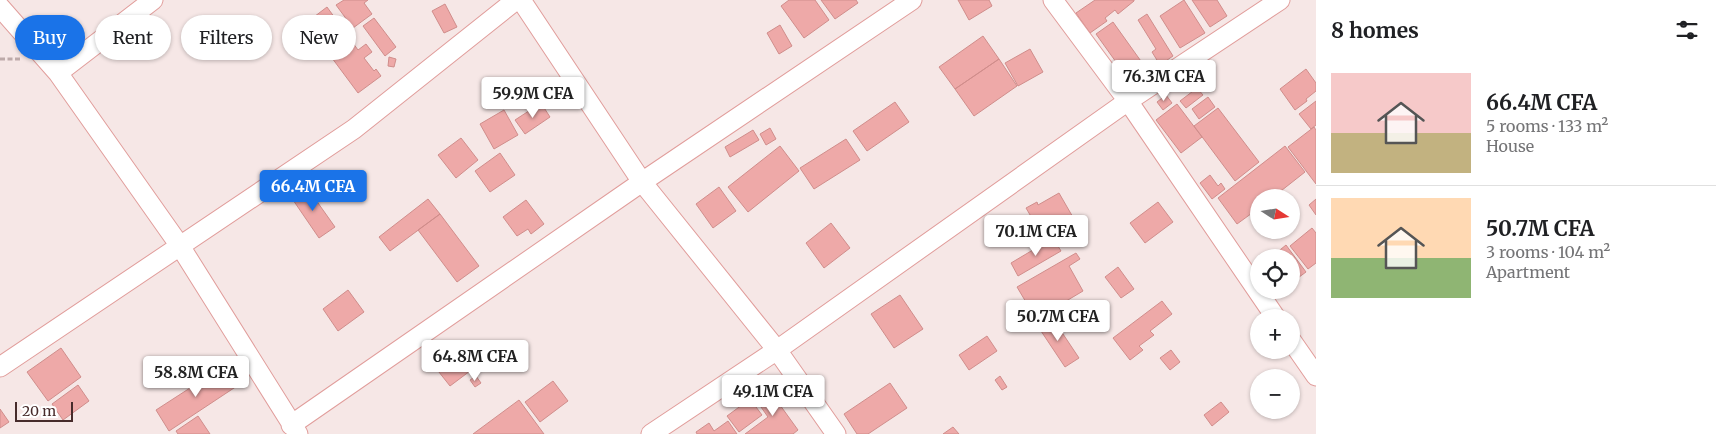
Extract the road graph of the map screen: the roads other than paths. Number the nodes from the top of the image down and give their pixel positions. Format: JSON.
{"nodes":[{"id":1,"x":153,"y":0,"type":"edge"},
{"id":2,"x":516,"y":0,"type":"edge"},
{"id":3,"x":521,"y":0,"type":"edge"},
{"id":4,"x":912,"y":0,"type":"edge"},
{"id":5,"x":1054,"y":0,"type":"edge"},
{"id":6,"x":1280,"y":0,"type":"edge"},
{"id":7,"x":0,"y":7,"type":"edge"},
{"id":8,"x":58,"y":73,"type":"junction"},
{"id":9,"x":1128,"y":102,"type":"junction"},
{"id":10,"x":642,"y":182,"type":"junction"},
{"id":11,"x":180,"y":246,"type":"junction"},
{"id":12,"x":1270,"y":309,"type":"edge"},
{"id":13,"x":777,"y":350,"type":"junction"},
{"id":14,"x":1300,"y":353,"type":"edge"},
{"id":15,"x":0,"y":367,"type":"edge"},
{"id":16,"x":1316,"y":376,"type":"edge"},
{"id":17,"x":295,"y":430,"type":"edge"},
{"id":18,"x":651,"y":434,"type":"edge"},
{"id":19,"x":836,"y":434,"type":"edge"}],
"edges":[{"from":1,"to":8,"type":"street"},
{"from":2,"to":11,"type":"street"},
{"from":3,"to":10,"type":"street"},
{"from":4,"to":10,"type":"street"},
{"from":5,"to":9,"type":"street"},
{"from":6,"to":9,"type":"street"},
{"from":7,"to":8,"type":"street"},
{"from":8,"to":11,"type":"street"},
{"from":9,"to":12,"type":"street"},
{"from":9,"to":13,"type":"street"},
{"from":10,"to":13,"type":"street"},
{"from":10,"to":17,"type":"street"},
{"from":11,"to":15,"type":"street"},
{"from":11,"to":17,"type":"street"},
{"from":13,"to":18,"type":"street"},
{"from":13,"to":19,"type":"street"},
{"from":14,"to":16,"type":"street"}]}
